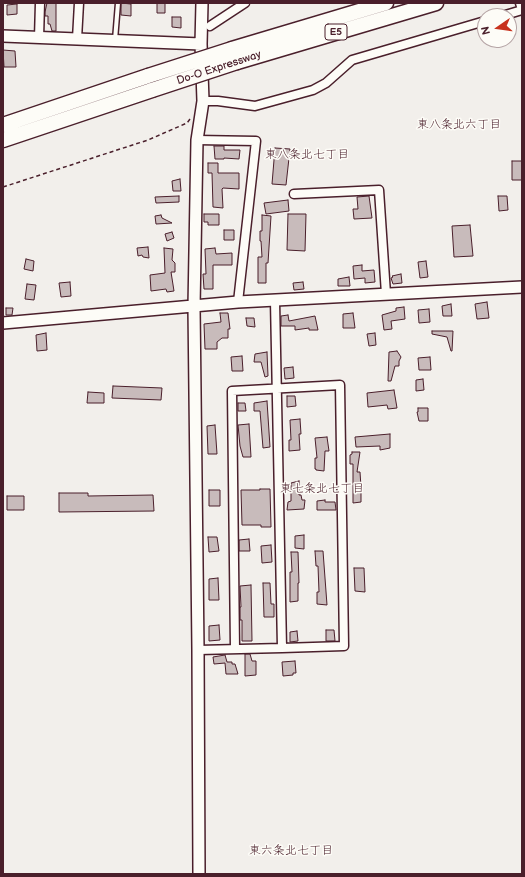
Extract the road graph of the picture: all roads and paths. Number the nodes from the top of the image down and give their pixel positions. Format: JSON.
{"nodes":[{"id":1,"x":40,"y":3,"type":"edge"},
{"id":2,"x":79,"y":3,"type":"edge"},
{"id":3,"x":118,"y":3,"type":"edge"},
{"id":4,"x":202,"y":3,"type":"edge"},
{"id":5,"x":245,"y":3,"type":"edge"},
{"id":6,"x":386,"y":3,"type":"edge"},
{"id":7,"x":436,"y":3,"type":"edge"},
{"id":8,"x":520,"y":3,"type":"edge"},
{"id":9,"x":517,"y":12,"type":"edge"},
{"id":10,"x":477,"y":23,"type":"edge"},
{"id":11,"x":206,"y":29,"type":"junction"},
{"id":12,"x":3,"y":36,"type":"edge"},
{"id":13,"x":39,"y":38,"type":"junction"},
{"id":14,"x":77,"y":39,"type":"junction"},
{"id":15,"x":115,"y":41,"type":"junction"},
{"id":16,"x":201,"y":44,"type":"junction"},
{"id":17,"x":203,"y":101,"type":"junction"},
{"id":18,"x":191,"y":118,"type":"dead end"},
{"id":19,"x":3,"y":125,"type":"edge"},
{"id":20,"x":3,"y":140,"type":"edge"},
{"id":21,"x":197,"y":140,"type":"junction"},
{"id":22,"x":3,"y":187,"type":"edge"},
{"id":23,"x":294,"y":194,"type":"dead end"},
{"id":24,"x":522,"y":287,"type":"edge"},
{"id":25,"x":386,"y":294,"type":"junction"},
{"id":26,"x":275,"y":301,"type":"junction"},
{"id":27,"x":238,"y":302,"type":"junction"},
{"id":28,"x":194,"y":307,"type":"junction"},
{"id":29,"x":3,"y":323,"type":"edge"},
{"id":30,"x":276,"y":388,"type":"junction"},
{"id":31,"x":282,"y":648,"type":"junction"},
{"id":32,"x":235,"y":649,"type":"junction"},
{"id":33,"x":198,"y":650,"type":"junction"},
{"id":34,"x":198,"y":874,"type":"edge"}],
"edges":[{"from":1,"to":13,"type":"street"},
{"from":2,"to":14,"type":"street"},
{"from":3,"to":15,"type":"lane"},
{"from":4,"to":11,"type":"street"},
{"from":5,"to":11,"type":"street"},
{"from":6,"to":19,"type":"highway","name":"Do-O Expressway","number":"E5","bridge":true},
{"from":7,"to":20,"type":"highway","name":"Do-O Expressway","number":"E5","bridge":true},
{"from":8,"to":9,"type":"street"},
{"from":10,"to":17,"type":"street"},
{"from":11,"to":16,"type":"street"},
{"from":12,"to":13,"type":"street"},
{"from":13,"to":14,"type":"street"},
{"from":14,"to":15,"type":"street"},
{"from":15,"to":16,"type":"street"},
{"from":16,"to":17,"type":"street"},
{"from":17,"to":21,"type":"street"},
{"from":18,"to":22,"type":"path"},
{"from":21,"to":27,"type":"street"},
{"from":21,"to":28,"type":"street"},
{"from":23,"to":25,"type":"street"},
{"from":24,"to":25,"type":"street"},
{"from":25,"to":26,"type":"street"},
{"from":26,"to":27,"type":"street"},
{"from":26,"to":30,"type":"street"},
{"from":27,"to":28,"type":"street"},
{"from":28,"to":29,"type":"street"},
{"from":28,"to":33,"type":"street"},
{"from":30,"to":31,"type":"street"},
{"from":30,"to":31,"type":"street"},
{"from":30,"to":32,"type":"street"},
{"from":31,"to":32,"type":"street"},
{"from":32,"to":33,"type":"street"},
{"from":33,"to":34,"type":"street"}]}
